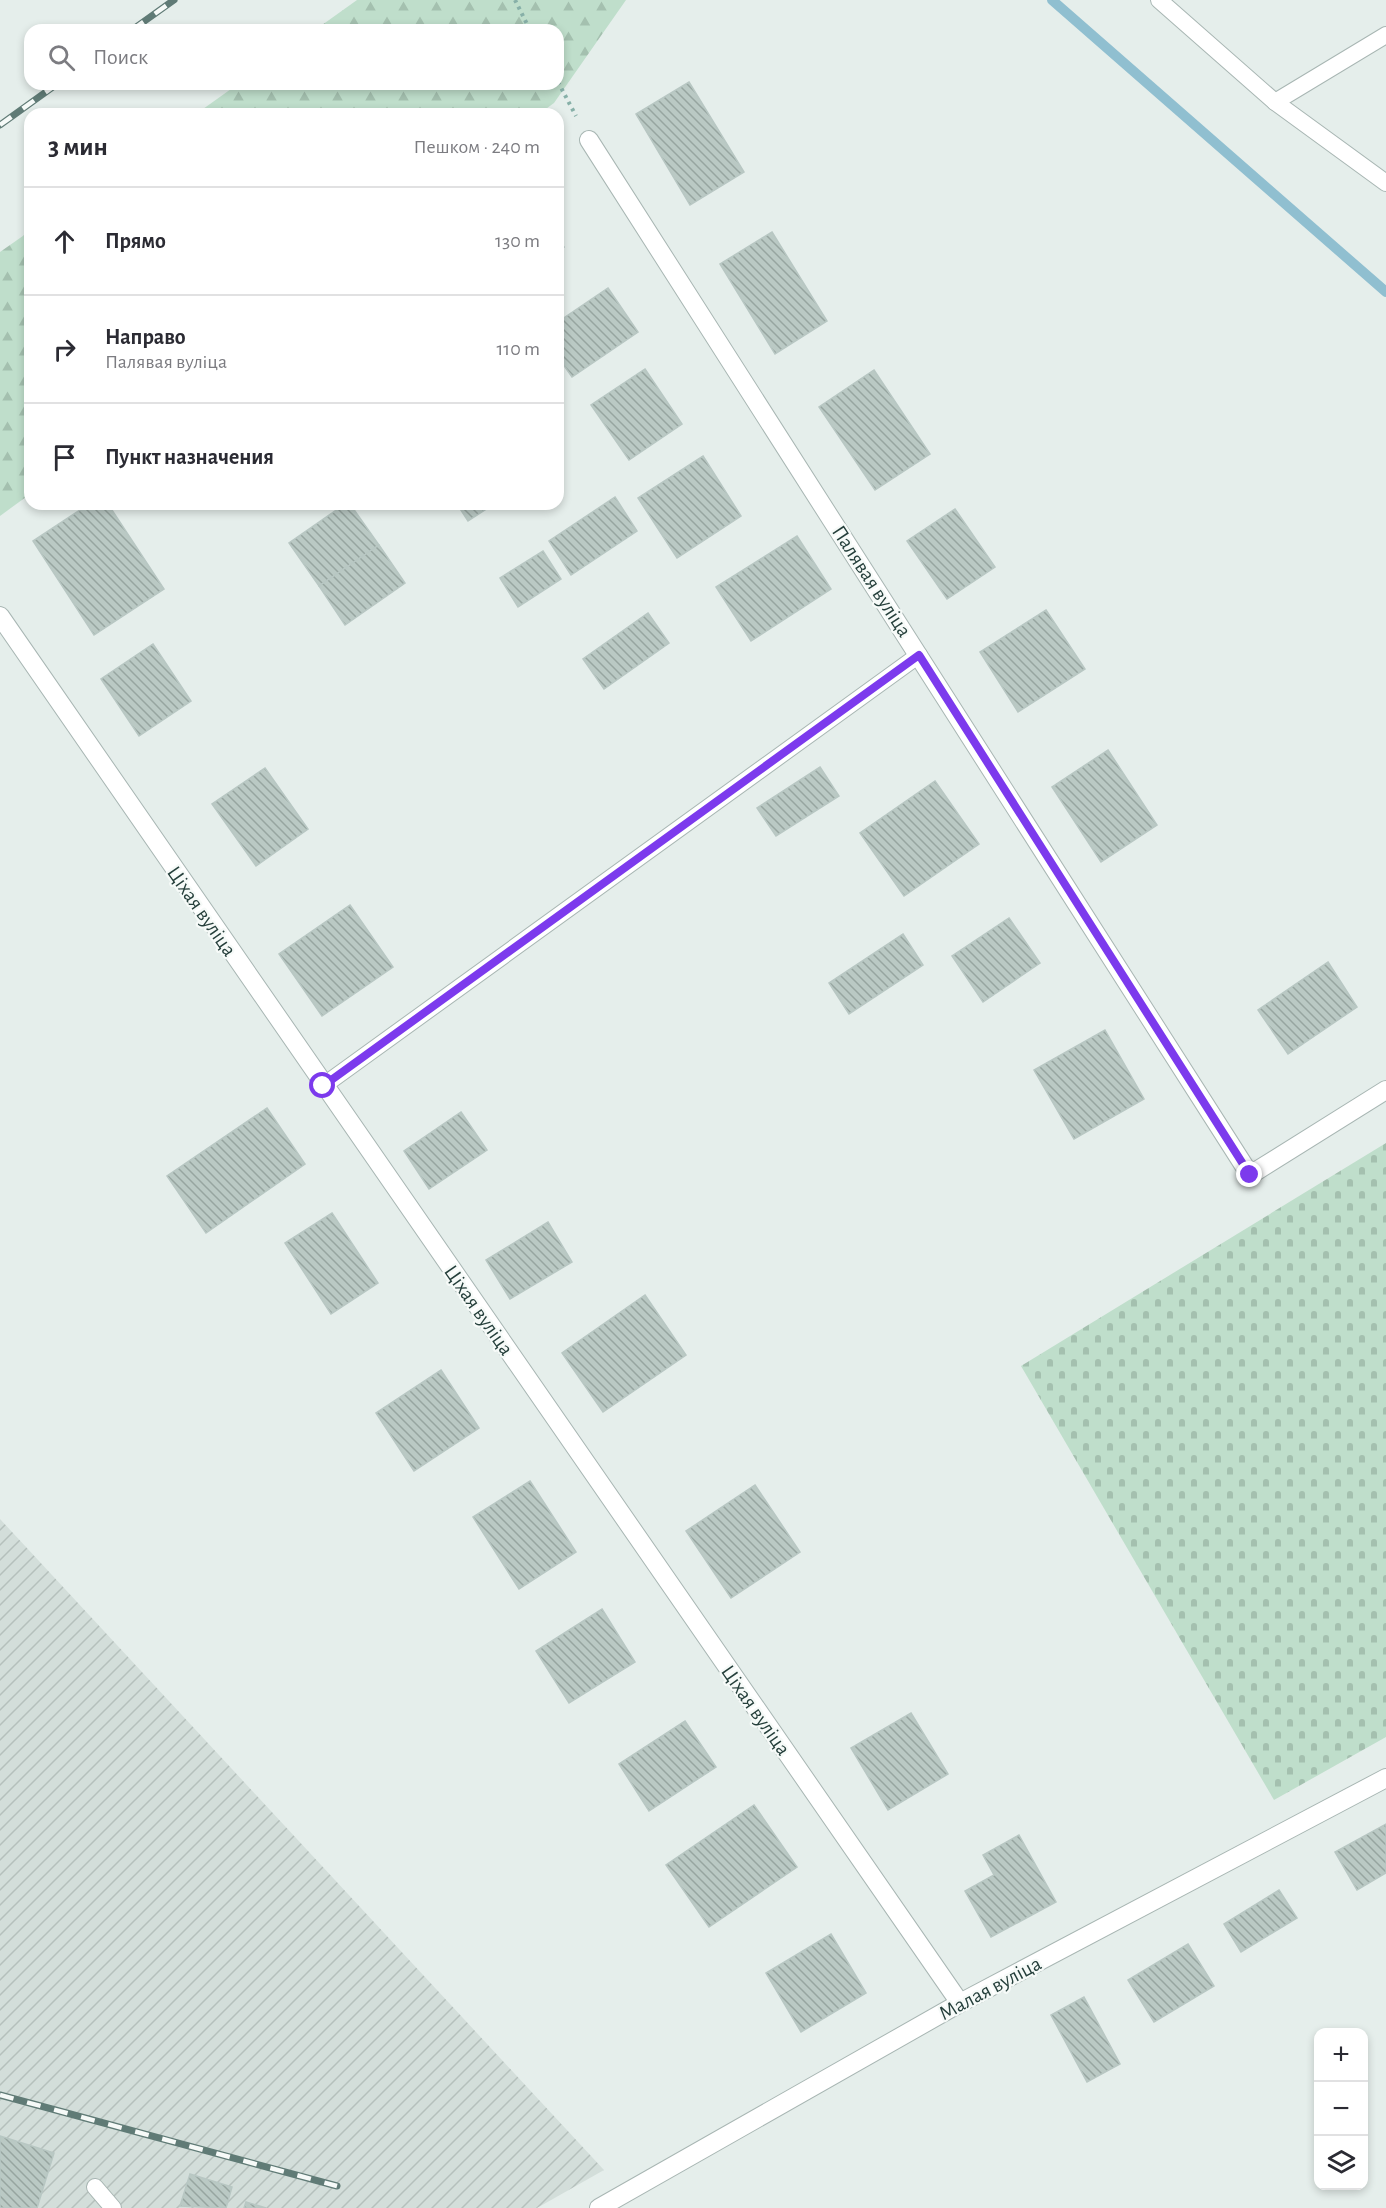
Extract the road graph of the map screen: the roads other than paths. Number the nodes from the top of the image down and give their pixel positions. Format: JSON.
{"nodes":[{"id":1,"x":1159,"y":0,"type":"edge"},
{"id":2,"x":1386,"y":35,"type":"edge"},
{"id":3,"x":1275,"y":102,"type":"junction"},
{"id":4,"x":589,"y":140,"type":"road end"},
{"id":5,"x":1386,"y":183,"type":"edge"},
{"id":6,"x":0,"y":616,"type":"edge"},
{"id":7,"x":919,"y":655,"type":"junction"},
{"id":8,"x":323,"y":1086,"type":"junction"},
{"id":9,"x":1386,"y":1090,"type":"edge"},
{"id":10,"x":1386,"y":1778,"type":"edge"},
{"id":11,"x":960,"y":2003,"type":"junction"},
{"id":12,"x":95,"y":2187,"type":"dead end"},
{"id":13,"x":113,"y":2208,"type":"edge"},
{"id":14,"x":599,"y":2208,"type":"edge"}],
"edges":[{"from":1,"to":3,"type":"lane"},
{"from":2,"to":3,"type":"lane"},
{"from":3,"to":5,"type":"lane"},
{"from":4,"to":7,"type":"street","name":"Палявая вуліца"},
{"from":6,"to":8,"type":"street","name":"Ціхая вуліца"},
{"from":7,"to":8,"type":"lane"},
{"from":7,"to":9,"type":"street","name":"Палявая вуліца"},
{"from":8,"to":11,"type":"street","name":"Ціхая вуліца"},
{"from":10,"to":11,"type":"street","name":"Малая вуліца"},
{"from":11,"to":14,"type":"street","name":"Малая вуліца"},
{"from":12,"to":13,"type":"lane"}]}
